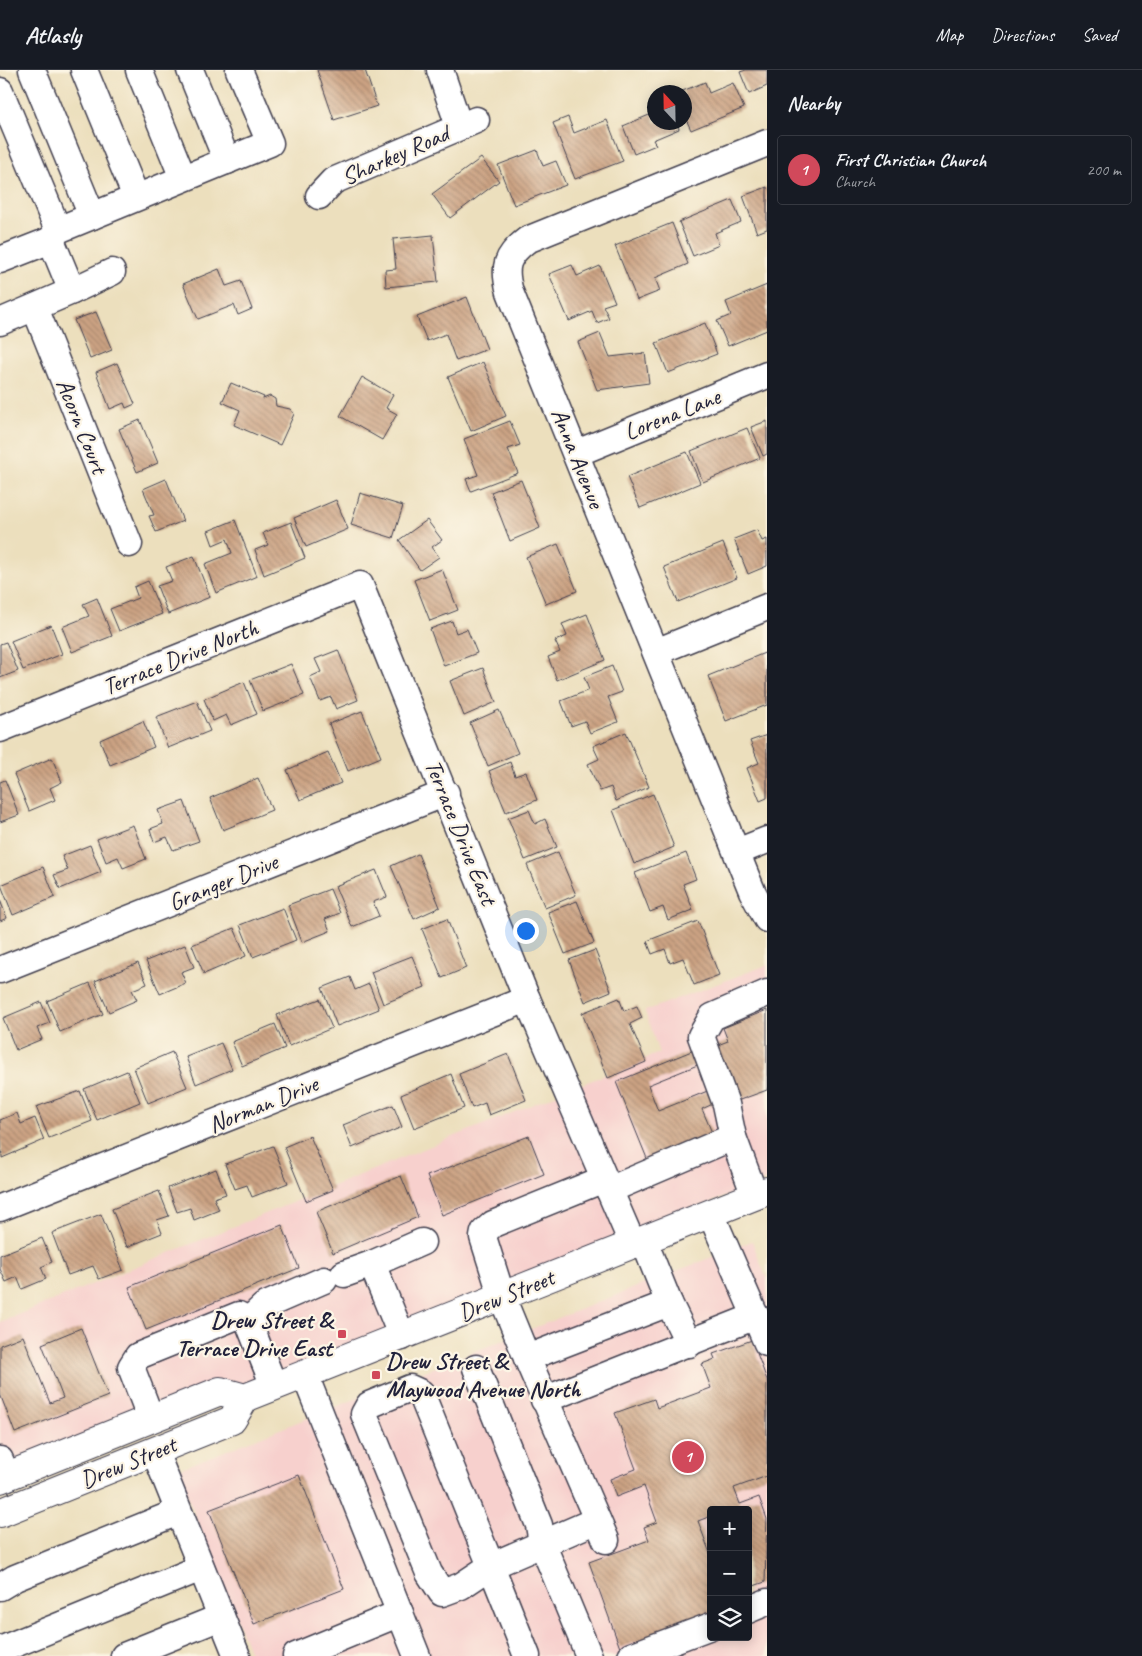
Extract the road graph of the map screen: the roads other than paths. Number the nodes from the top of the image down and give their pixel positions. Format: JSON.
{"nodes":[{"id":1,"x":32,"y":70,"type":"edge"},
{"id":2,"x":84,"y":70,"type":"edge"},
{"id":3,"x":139,"y":70,"type":"edge"},
{"id":4,"x":190,"y":70,"type":"edge"},
{"id":5,"x":239,"y":70,"type":"edge"},
{"id":6,"x":440,"y":70,"type":"edge"},
{"id":7,"x":0,"y":90,"type":"edge"},
{"id":8,"x":767,"y":143,"type":"edge"},
{"id":9,"x":227,"y":160,"type":"junction"},
{"id":10,"x":183,"y":178,"type":"junction"},
{"id":11,"x":318,"y":196,"type":"dead end"},
{"id":12,"x":136,"y":197,"type":"junction"},
{"id":13,"x":92,"y":216,"type":"junction"},
{"id":14,"x":54,"y":235,"type":"junction"},
{"id":15,"x":0,"y":260,"type":"edge"},
{"id":16,"x":112,"y":272,"type":"dead end"},
{"id":17,"x":72,"y":292,"type":"junction"},
{"id":18,"x":35,"y":308,"type":"junction"},
{"id":19,"x":0,"y":322,"type":"edge"},
{"id":20,"x":767,"y":375,"type":"edge"},
{"id":21,"x":577,"y":453,"type":"junction"},
{"id":22,"x":129,"y":544,"type":"dead end"},
{"id":23,"x":360,"y":585,"type":"joint"},
{"id":24,"x":767,"y":608,"type":"edge"},
{"id":25,"x":656,"y":652,"type":"junction"},
{"id":26,"x":0,"y":729,"type":"edge"},
{"id":27,"x":446,"y":793,"type":"junction"},
{"id":28,"x":767,"y":840,"type":"edge"},
{"id":29,"x":737,"y":852,"type":"junction"},
{"id":30,"x":767,"y":919,"type":"edge"},
{"id":31,"x":0,"y":970,"type":"edge"},
{"id":32,"x":767,"y":993,"type":"edge"},
{"id":33,"x":527,"y":999,"type":"junction"},
{"id":34,"x":733,"y":1137,"type":"junction"},
{"id":35,"x":607,"y":1184,"type":"junction"},
{"id":36,"x":761,"y":1194,"type":"edge"},
{"id":37,"x":0,"y":1208,"type":"edge"},
{"id":38,"x":711,"y":1214,"type":"junction"},
{"id":39,"x":422,"y":1242,"type":"dead end"},
{"id":40,"x":638,"y":1243,"type":"junction"},
{"id":41,"x":372,"y":1264,"type":"junction"},
{"id":42,"x":502,"y":1297,"type":"junction"},
{"id":43,"x":669,"y":1303,"type":"junction"},
{"id":44,"x":756,"y":1316,"type":"junction"},
{"id":45,"x":248,"y":1321,"type":"junction"},
{"id":46,"x":402,"y":1337,"type":"junction"},
{"id":47,"x":767,"y":1343,"type":"edge"},
{"id":48,"x":689,"y":1344,"type":"junction"},
{"id":49,"x":527,"y":1358,"type":"junction"},
{"id":50,"x":476,"y":1368,"type":"dead end"},
{"id":51,"x":305,"y":1374,"type":"junction"},
{"id":52,"x":274,"y":1386,"type":"junction"},
{"id":53,"x":245,"y":1398,"type":"junction"},
{"id":54,"x":544,"y":1400,"type":"junction"},
{"id":55,"x":151,"y":1419,"type":"junction"},
{"id":56,"x":154,"y":1452,"type":"junction"},
{"id":57,"x":2,"y":1472,"type":"edge"},
{"id":58,"x":178,"y":1512,"type":"junction"},
{"id":59,"x":0,"y":1513,"type":"edge"},
{"id":60,"x":542,"y":1543,"type":"junction"},
{"id":61,"x":491,"y":1566,"type":"junction"},
{"id":62,"x":201,"y":1568,"type":"junction"},
{"id":63,"x":0,"y":1587,"type":"edge"},
{"id":64,"x":767,"y":1602,"type":"edge"},
{"id":65,"x":752,"y":1608,"type":"edge"},
{"id":66,"x":400,"y":1613,"type":"junction"},
{"id":67,"x":220,"y":1617,"type":"junction"},
{"id":68,"x":707,"y":1628,"type":"edge"},
{"id":69,"x":0,"y":1650,"type":"edge"},
{"id":70,"x":124,"y":1656,"type":"edge"},
{"id":71,"x":237,"y":1656,"type":"edge"},
{"id":72,"x":296,"y":1656,"type":"edge"},
{"id":73,"x":417,"y":1656,"type":"edge"},
{"id":74,"x":527,"y":1656,"type":"edge"},
{"id":75,"x":589,"y":1656,"type":"edge"},
{"id":76,"x":631,"y":1656,"type":"edge"}],
"edges":[{"from":1,"to":13,"type":"street"},
{"from":2,"to":12,"type":"street"},
{"from":3,"to":10,"type":"street"},
{"from":4,"to":9,"type":"street"},
{"from":5,"to":9,"type":"street"},
{"from":6,"to":11,"type":"street","name":"Sharkey Road"},
{"from":7,"to":14,"type":"street"},
{"from":8,"to":21,"type":"street","name":"Anna Avenue"},
{"from":9,"to":10,"type":"street"},
{"from":10,"to":12,"type":"street"},
{"from":12,"to":13,"type":"street"},
{"from":13,"to":14,"type":"street"},
{"from":14,"to":15,"type":"street"},
{"from":14,"to":17,"type":"street"},
{"from":16,"to":17,"type":"street"},
{"from":17,"to":18,"type":"street"},
{"from":18,"to":19,"type":"street"},
{"from":18,"to":22,"type":"street","name":"Acorn Court"},
{"from":20,"to":21,"type":"street","name":"Lorena Lane"},
{"from":21,"to":25,"type":"street","name":"Anna Avenue"},
{"from":23,"to":26,"type":"street","name":"Terrace Drive North"},
{"from":23,"to":27,"type":"street","name":"Terrace Drive East"},
{"from":24,"to":25,"type":"street"},
{"from":25,"to":29,"type":"street","name":"Anna Avenue"},
{"from":27,"to":31,"type":"street","name":"Granger Drive"},
{"from":27,"to":33,"type":"street","name":"Terrace Drive East"},
{"from":28,"to":29,"type":"street"},
{"from":29,"to":30,"type":"street","name":"Anna Avenue"},
{"from":32,"to":34,"type":"street"},
{"from":33,"to":35,"type":"street","name":"Terrace Drive East"},
{"from":33,"to":37,"type":"street","name":"Norman Drive"},
{"from":34,"to":35,"type":"street"},
{"from":34,"to":36,"type":"street"},
{"from":35,"to":40,"type":"street","name":"Terrace Drive East"},
{"from":35,"to":42,"type":"street"},
{"from":36,"to":38,"type":"main road","name":"Drew Street"},
{"from":38,"to":40,"type":"main road","name":"Drew Street"},
{"from":38,"to":44,"type":"street"},
{"from":39,"to":41,"type":"street"},
{"from":40,"to":42,"type":"main road","name":"Drew Street"},
{"from":40,"to":43,"type":"street","name":"Terrace Drive East"},
{"from":41,"to":45,"type":"street"},
{"from":41,"to":46,"type":"street"},
{"from":42,"to":46,"type":"main road","name":"Drew Street"},
{"from":42,"to":49,"type":"street"},
{"from":43,"to":48,"type":"street","name":"Terrace Drive East"},
{"from":43,"to":49,"type":"street"},
{"from":44,"to":47,"type":"street"},
{"from":44,"to":48,"type":"street"},
{"from":45,"to":52,"type":"street"},
{"from":45,"to":55,"type":"street"},
{"from":46,"to":51,"type":"main road","name":"Drew Street"},
{"from":48,"to":54,"type":"street"},
{"from":49,"to":54,"type":"street"},
{"from":50,"to":60,"type":"street"},
{"from":51,"to":52,"type":"main road","name":"Drew Street"},
{"from":51,"to":66,"type":"street"},
{"from":52,"to":53,"type":"main road","name":"Drew Street"},
{"from":53,"to":55,"type":"main road","name":"Drew Street"},
{"from":53,"to":56,"type":"main road","name":"Drew Street"},
{"from":54,"to":60,"type":"street"},
{"from":55,"to":57,"type":"main road","name":"Drew Street"},
{"from":56,"to":58,"type":"street"},
{"from":56,"to":59,"type":"main road","name":"Drew Street"},
{"from":58,"to":62,"type":"street"},
{"from":58,"to":63,"type":"street"},
{"from":60,"to":61,"type":"street"},
{"from":60,"to":75,"type":"street"},
{"from":61,"to":61,"type":"street"},
{"from":61,"to":74,"type":"street"},
{"from":62,"to":67,"type":"street"},
{"from":62,"to":69,"type":"street"},
{"from":64,"to":65,"type":"street"},
{"from":66,"to":72,"type":"street"},
{"from":66,"to":73,"type":"street"},
{"from":67,"to":70,"type":"street"},
{"from":67,"to":71,"type":"street"},
{"from":68,"to":76,"type":"street"}]}
